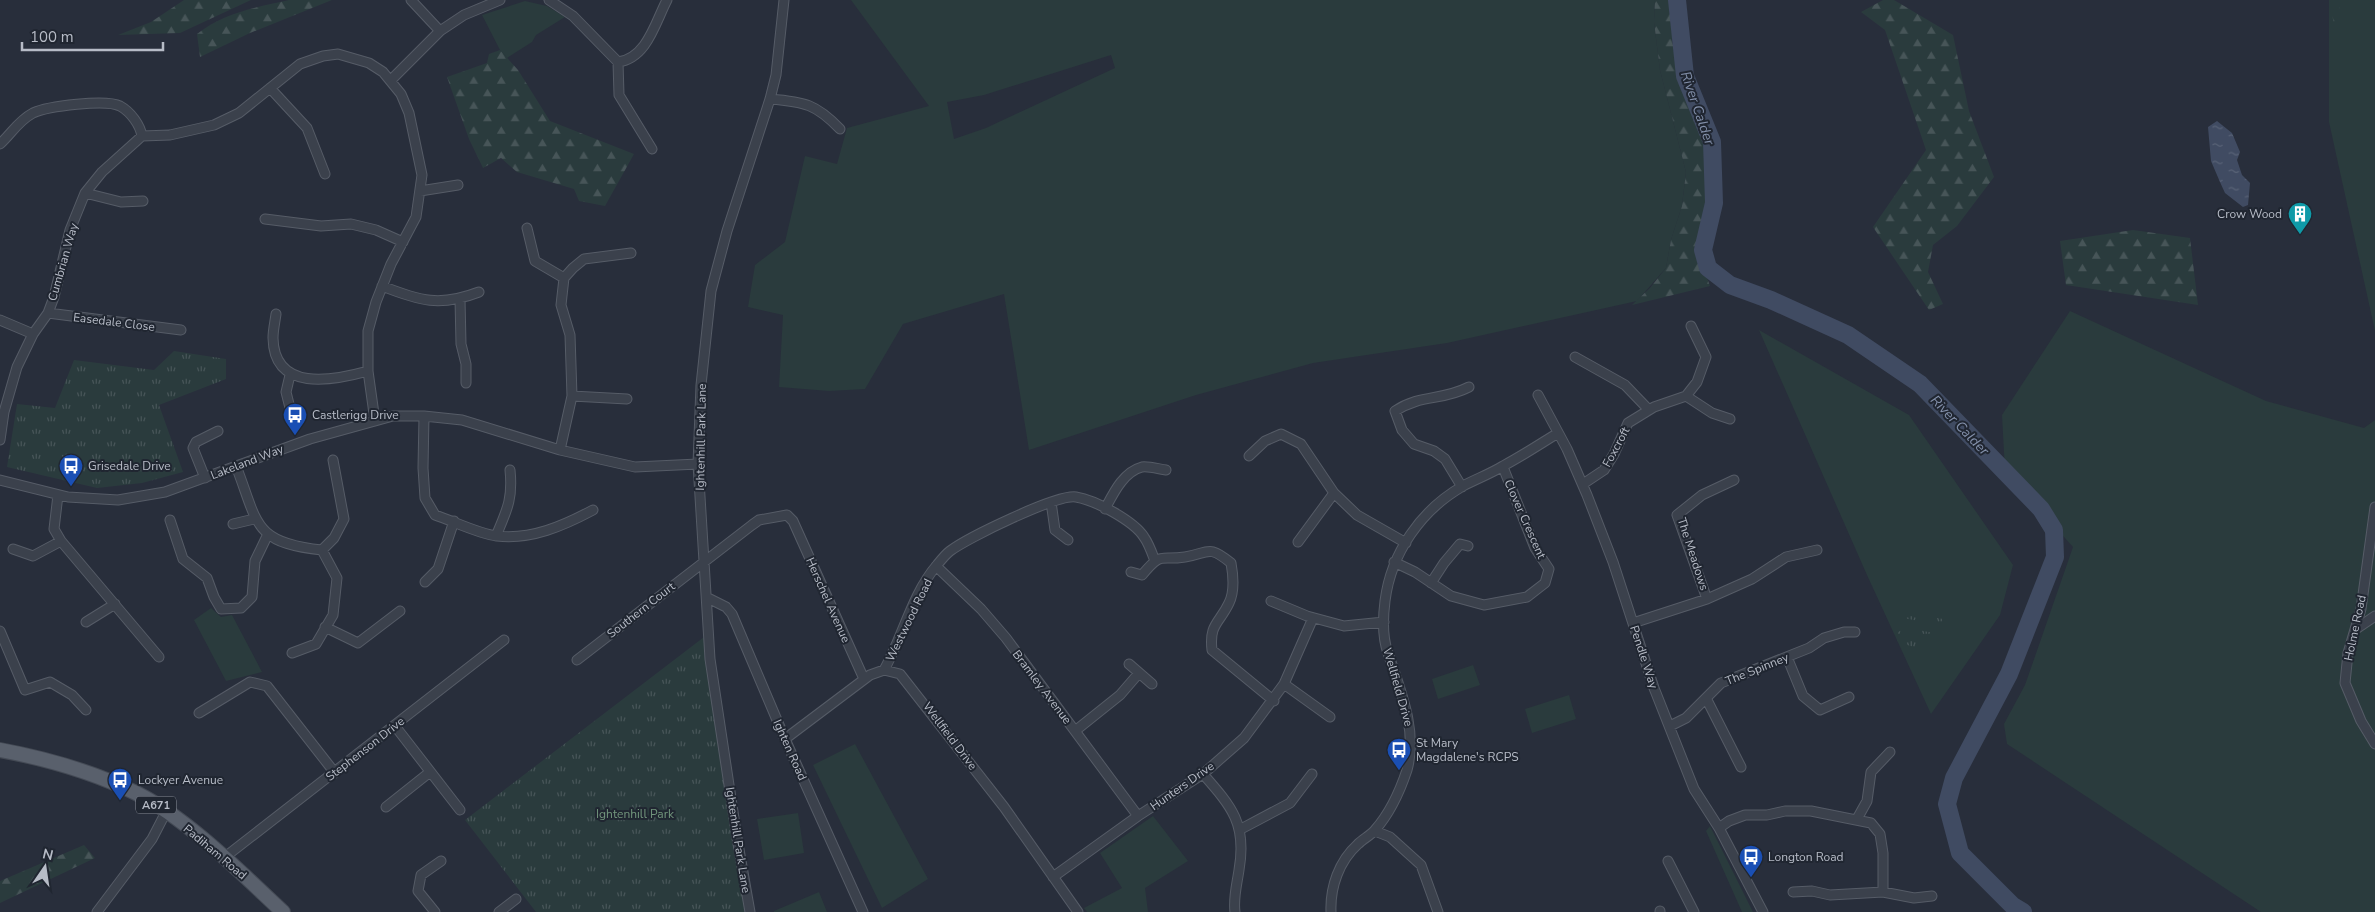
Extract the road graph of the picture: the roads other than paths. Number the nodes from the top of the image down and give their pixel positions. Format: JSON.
{"nodes":[{"id":1,"x":411,"y":0,"type":"edge"},
{"id":2,"x":500,"y":0,"type":"edge"},
{"id":3,"x":550,"y":0,"type":"edge"},
{"id":4,"x":667,"y":0,"type":"edge"},
{"id":5,"x":784,"y":0,"type":"edge"},
{"id":6,"x":440,"y":30,"type":"junction"},
{"id":7,"x":618,"y":62,"type":"junction"},
{"id":8,"x":391,"y":80,"type":"junction"},
{"id":9,"x":270,"y":88,"type":"junction"},
{"id":10,"x":770,"y":99,"type":"junction"},
{"id":11,"x":840,"y":129,"type":"dead end"},
{"id":12,"x":142,"y":136,"type":"junction"},
{"id":13,"x":0,"y":144,"type":"edge"},
{"id":14,"x":652,"y":150,"type":"dead end"},
{"id":15,"x":325,"y":174,"type":"dead end"},
{"id":16,"x":458,"y":185,"type":"dead end"},
{"id":17,"x":420,"y":191,"type":"junction"},
{"id":18,"x":85,"y":193,"type":"junction"},
{"id":19,"x":144,"y":201,"type":"dead end"},
{"id":20,"x":265,"y":219,"type":"dead end"},
{"id":21,"x":528,"y":228,"type":"dead end"},
{"id":22,"x":403,"y":242,"type":"junction"},
{"id":23,"x":631,"y":253,"type":"dead end"},
{"id":24,"x":564,"y":278,"type":"junction"},
{"id":25,"x":382,"y":286,"type":"junction"},
{"id":26,"x":479,"y":292,"type":"dead end"},
{"id":27,"x":460,"y":299,"type":"junction"},
{"id":28,"x":48,"y":313,"type":"junction"},
{"id":29,"x":276,"y":314,"type":"dead end"},
{"id":30,"x":0,"y":320,"type":"edge"},
{"id":31,"x":1691,"y":326,"type":"dead end"},
{"id":32,"x":181,"y":330,"type":"dead end"},
{"id":33,"x":33,"y":334,"type":"junction"},
{"id":34,"x":1575,"y":357,"type":"dead end"},
{"id":35,"x":368,"y":371,"type":"junction"},
{"id":36,"x":290,"y":375,"type":"junction"},
{"id":37,"x":466,"y":383,"type":"dead end"},
{"id":38,"x":1469,"y":387,"type":"dead end"},
{"id":39,"x":1538,"y":395,"type":"dead end"},
{"id":40,"x":572,"y":396,"type":"junction"},
{"id":41,"x":1686,"y":396,"type":"junction"},
{"id":42,"x":627,"y":399,"type":"dead end"},
{"id":43,"x":1649,"y":410,"type":"junction"},
{"id":44,"x":2,"y":411,"type":"edge"},
{"id":45,"x":292,"y":416,"type":"dead end"},
{"id":46,"x":424,"y":416,"type":"junction"},
{"id":47,"x":1730,"y":419,"type":"dead end"},
{"id":48,"x":375,"y":421,"type":"junction"},
{"id":49,"x":218,"y":431,"type":"dead end"},
{"id":50,"x":1558,"y":433,"type":"junction"},
{"id":51,"x":0,"y":440,"type":"edge"},
{"id":52,"x":560,"y":450,"type":"junction"},
{"id":53,"x":1249,"y":456,"type":"dead end"},
{"id":54,"x":333,"y":460,"type":"dead end"},
{"id":55,"x":698,"y":464,"type":"junction"},
{"id":56,"x":236,"y":466,"type":"junction"},
{"id":57,"x":1502,"y":467,"type":"junction"},
{"id":58,"x":510,"y":470,"type":"dead end"},
{"id":59,"x":1166,"y":470,"type":"dead end"},
{"id":60,"x":205,"y":478,"type":"junction"},
{"id":61,"x":0,"y":480,"type":"edge"},
{"id":62,"x":1734,"y":480,"type":"dead end"},
{"id":63,"x":1582,"y":484,"type":"junction"},
{"id":64,"x":1462,"y":487,"type":"junction"},
{"id":65,"x":1334,"y":493,"type":"junction"},
{"id":66,"x":58,"y":494,"type":"junction"},
{"id":67,"x":1051,"y":502,"type":"junction"},
{"id":68,"x":2375,"y":507,"type":"edge"},
{"id":69,"x":1105,"y":509,"type":"junction"},
{"id":70,"x":592,"y":510,"type":"dead end"},
{"id":71,"x":254,"y":519,"type":"junction"},
{"id":72,"x":170,"y":520,"type":"dead end"},
{"id":73,"x":454,"y":521,"type":"junction"},
{"id":74,"x":793,"y":521,"type":"joint"},
{"id":75,"x":233,"y":524,"type":"dead end"},
{"id":76,"x":268,"y":534,"type":"junction"},
{"id":77,"x":496,"y":536,"type":"junction"},
{"id":78,"x":1068,"y":540,"type":"dead end"},
{"id":79,"x":61,"y":541,"type":"junction"},
{"id":80,"x":1298,"y":542,"type":"dead end"},
{"id":81,"x":1406,"y":543,"type":"junction"},
{"id":82,"x":1468,"y":546,"type":"dead end"},
{"id":83,"x":13,"y":549,"type":"dead end"},
{"id":84,"x":322,"y":550,"type":"junction"},
{"id":85,"x":1817,"y":550,"type":"dead end"},
{"id":86,"x":706,"y":559,"type":"junction"},
{"id":87,"x":1155,"y":561,"type":"junction"},
{"id":88,"x":1394,"y":562,"type":"junction"},
{"id":89,"x":936,"y":566,"type":"junction"},
{"id":90,"x":1131,"y":572,"type":"dead end"},
{"id":91,"x":425,"y":582,"type":"dead end"},
{"id":92,"x":1431,"y":583,"type":"junction"},
{"id":93,"x":708,"y":598,"type":"junction"},
{"id":94,"x":1705,"y":599,"type":"junction"},
{"id":95,"x":1271,"y":600,"type":"dead end"},
{"id":96,"x":115,"y":604,"type":"junction"},
{"id":97,"x":400,"y":612,"type":"dead end"},
{"id":98,"x":2375,"y":616,"type":"edge"},
{"id":99,"x":1313,"y":618,"type":"junction"},
{"id":100,"x":86,"y":622,"type":"dead end"},
{"id":101,"x":1384,"y":622,"type":"junction"},
{"id":102,"x":1633,"y":622,"type":"junction"},
{"id":103,"x":325,"y":627,"type":"junction"},
{"id":104,"x":2356,"y":629,"type":"junction"},
{"id":105,"x":0,"y":631,"type":"edge"},
{"id":106,"x":1855,"y":632,"type":"dead end"},
{"id":107,"x":504,"y":640,"type":"dead end"},
{"id":108,"x":292,"y":653,"type":"dead end"},
{"id":109,"x":159,"y":657,"type":"dead end"},
{"id":110,"x":1786,"y":657,"type":"junction"},
{"id":111,"x":577,"y":660,"type":"dead end"},
{"id":112,"x":1129,"y":664,"type":"dead end"},
{"id":113,"x":884,"y":670,"type":"junction"},
{"id":114,"x":1139,"y":673,"type":"junction"},
{"id":115,"x":864,"y":679,"type":"junction"},
{"id":116,"x":1152,"y":684,"type":"dead end"},
{"id":117,"x":1284,"y":684,"type":"junction"},
{"id":118,"x":1849,"y":697,"type":"dead end"},
{"id":119,"x":1706,"y":698,"type":"junction"},
{"id":120,"x":1274,"y":701,"type":"junction"},
{"id":121,"x":86,"y":710,"type":"dead end"},
{"id":122,"x":199,"y":713,"type":"dead end"},
{"id":123,"x":1330,"y":717,"type":"dead end"},
{"id":124,"x":395,"y":726,"type":"junction"},
{"id":125,"x":1670,"y":726,"type":"junction"},
{"id":126,"x":1075,"y":731,"type":"junction"},
{"id":127,"x":785,"y":739,"type":"junction"},
{"id":128,"x":2375,"y":744,"type":"edge"},
{"id":129,"x":0,"y":750,"type":"edge"},
{"id":130,"x":1890,"y":752,"type":"dead end"},
{"id":131,"x":1741,"y":766,"type":"dead end"},
{"id":132,"x":430,"y":772,"type":"junction"},
{"id":133,"x":335,"y":773,"type":"junction"},
{"id":134,"x":1204,"y":774,"type":"junction"},
{"id":135,"x":1312,"y":774,"type":"dead end"},
{"id":136,"x":386,"y":807,"type":"dead end"},
{"id":137,"x":460,"y":810,"type":"dead end"},
{"id":138,"x":166,"y":812,"type":"junction"},
{"id":139,"x":1138,"y":816,"type":"junction"},
{"id":140,"x":1857,"y":819,"type":"junction"},
{"id":141,"x":1719,"y":828,"type":"junction"},
{"id":142,"x":1241,"y":829,"type":"junction"},
{"id":143,"x":1375,"y":831,"type":"junction"},
{"id":144,"x":225,"y":857,"type":"junction"},
{"id":145,"x":441,"y":861,"type":"dead end"},
{"id":146,"x":1668,"y":861,"type":"dead end"},
{"id":147,"x":1053,"y":877,"type":"junction"},
{"id":148,"x":1793,"y":892,"type":"dead end"},
{"id":149,"x":1883,"y":892,"type":"junction"},
{"id":150,"x":1932,"y":896,"type":"dead end"},
{"id":151,"x":516,"y":899,"type":"dead end"},
{"id":152,"x":97,"y":912,"type":"edge"},
{"id":153,"x":283,"y":912,"type":"edge"},
{"id":154,"x":435,"y":912,"type":"edge"},
{"id":155,"x":498,"y":912,"type":"edge"},
{"id":156,"x":750,"y":912,"type":"edge"},
{"id":157,"x":862,"y":912,"type":"edge"},
{"id":158,"x":1078,"y":912,"type":"edge"},
{"id":159,"x":1235,"y":912,"type":"edge"},
{"id":160,"x":1331,"y":912,"type":"edge"},
{"id":161,"x":1438,"y":912,"type":"edge"},
{"id":162,"x":1694,"y":912,"type":"edge"},
{"id":163,"x":1763,"y":912,"type":"edge"}],
"edges":[{"from":1,"to":6,"type":"street"},
{"from":2,"to":6,"type":"street"},
{"from":3,"to":7,"type":"street"},
{"from":4,"to":7,"type":"street"},
{"from":5,"to":10,"type":"street","name":"Ightenhill Park Lane"},
{"from":6,"to":8,"type":"street"},
{"from":7,"to":14,"type":"street"},
{"from":8,"to":9,"type":"street"},
{"from":8,"to":17,"type":"street"},
{"from":9,"to":12,"type":"street"},
{"from":9,"to":15,"type":"street"},
{"from":10,"to":11,"type":"street"},
{"from":10,"to":55,"type":"street","name":"Ightenhill Park Lane"},
{"from":12,"to":13,"type":"street"},
{"from":12,"to":18,"type":"street","name":"Cumbrian Way"},
{"from":16,"to":17,"type":"street"},
{"from":17,"to":22,"type":"street"},
{"from":18,"to":19,"type":"street"},
{"from":18,"to":28,"type":"street","name":"Cumbrian Way"},
{"from":20,"to":22,"type":"street"},
{"from":21,"to":24,"type":"street"},
{"from":22,"to":25,"type":"street"},
{"from":23,"to":24,"type":"street"},
{"from":24,"to":40,"type":"street"},
{"from":25,"to":27,"type":"street"},
{"from":25,"to":35,"type":"street"},
{"from":26,"to":27,"type":"street"},
{"from":27,"to":37,"type":"street"},
{"from":28,"to":32,"type":"street","name":"Easedale Close"},
{"from":28,"to":33,"type":"street","name":"Cumbrian Way"},
{"from":29,"to":36,"type":"street"},
{"from":30,"to":33,"type":"street"},
{"from":31,"to":41,"type":"street"},
{"from":33,"to":44,"type":"street","name":"Cumbrian Way"},
{"from":34,"to":43,"type":"street"},
{"from":35,"to":36,"type":"street"},
{"from":35,"to":48,"type":"street"},
{"from":36,"to":45,"type":"street"},
{"from":38,"to":64,"type":"street"},
{"from":39,"to":50,"type":"street","name":"Pendle Way"},
{"from":40,"to":42,"type":"street"},
{"from":40,"to":52,"type":"street"},
{"from":41,"to":43,"type":"street","name":"Foxcroft"},
{"from":41,"to":47,"type":"street"},
{"from":43,"to":63,"type":"street","name":"Foxcroft"},
{"from":44,"to":51,"type":"street","name":"Cumbrian Way"},
{"from":46,"to":48,"type":"street","name":"Lakeland Way"},
{"from":46,"to":52,"type":"street","name":"Lakeland Way"},
{"from":46,"to":73,"type":"street"},
{"from":48,"to":56,"type":"street","name":"Lakeland Way"},
{"from":49,"to":60,"type":"street"},
{"from":50,"to":57,"type":"street","name":"Wellfield Drive"},
{"from":50,"to":63,"type":"street","name":"Pendle Way"},
{"from":52,"to":55,"type":"street","name":"Lakeland Way"},
{"from":53,"to":65,"type":"street"},
{"from":54,"to":84,"type":"street"},
{"from":55,"to":86,"type":"street","name":"Ightenhill Park Lane"},
{"from":56,"to":60,"type":"street","name":"Lakeland Way"},
{"from":56,"to":71,"type":"street"},
{"from":57,"to":64,"type":"street","name":"Wellfield Drive"},
{"from":57,"to":92,"type":"street","name":"Clover Crescent"},
{"from":58,"to":77,"type":"street"},
{"from":59,"to":69,"type":"street"},
{"from":60,"to":66,"type":"street","name":"Lakeland Way"},
{"from":61,"to":66,"type":"street","name":"Lakeland Way"},
{"from":62,"to":94,"type":"street","name":"The Meadows"},
{"from":63,"to":102,"type":"street","name":"Pendle Way"},
{"from":64,"to":81,"type":"street","name":"Wellfield Drive"},
{"from":65,"to":80,"type":"street"},
{"from":65,"to":81,"type":"street"},
{"from":66,"to":79,"type":"street"},
{"from":67,"to":69,"type":"street","name":"Westwood Road"},
{"from":67,"to":78,"type":"street"},
{"from":67,"to":89,"type":"street","name":"Westwood Road"},
{"from":68,"to":104,"type":"street","name":"Holme Road"},
{"from":69,"to":87,"type":"street","name":"Westwood Road"},
{"from":70,"to":77,"type":"street"},
{"from":71,"to":75,"type":"street"},
{"from":71,"to":76,"type":"street"},
{"from":72,"to":76,"type":"street"},
{"from":73,"to":77,"type":"street"},
{"from":73,"to":91,"type":"street"},
{"from":74,"to":86,"type":"street","name":"Southern Court"},
{"from":74,"to":115,"type":"street","name":"Herschel Avenue"},
{"from":76,"to":84,"type":"street"},
{"from":79,"to":83,"type":"street"},
{"from":79,"to":96,"type":"street"},
{"from":81,"to":88,"type":"street","name":"Wellfield Drive"},
{"from":82,"to":92,"type":"street"},
{"from":84,"to":103,"type":"street"},
{"from":85,"to":94,"type":"street","name":"The Meadows"},
{"from":86,"to":93,"type":"street","name":"Ightenhill Park Lane"},
{"from":86,"to":111,"type":"street","name":"Southern Court"},
{"from":87,"to":90,"type":"street"},
{"from":87,"to":120,"type":"street"},
{"from":88,"to":92,"type":"street","name":"Clover Crescent"},
{"from":88,"to":101,"type":"street","name":"Wellfield Drive"},
{"from":89,"to":113,"type":"street","name":"Westwood Road"},
{"from":89,"to":126,"type":"street","name":"Bramley Avenue"},
{"from":93,"to":127,"type":"street","name":"Ighten Road"},
{"from":93,"to":156,"type":"street","name":"Ightenhill Park Lane"},
{"from":94,"to":102,"type":"street"},
{"from":95,"to":99,"type":"street"},
{"from":96,"to":100,"type":"street"},
{"from":96,"to":109,"type":"street"},
{"from":97,"to":103,"type":"street"},
{"from":98,"to":104,"type":"street"},
{"from":99,"to":101,"type":"street"},
{"from":99,"to":117,"type":"street","name":"Hunters Drive"},
{"from":101,"to":143,"type":"street","name":"Wellfield Drive"},
{"from":102,"to":125,"type":"street","name":"Pendle Way"},
{"from":103,"to":108,"type":"street"},
{"from":104,"to":128,"type":"street","name":"Holme Road"},
{"from":105,"to":121,"type":"street"},
{"from":106,"to":110,"type":"street","name":"The Spinney"},
{"from":107,"to":124,"type":"street","name":"Stephenson Drive"},
{"from":110,"to":118,"type":"street"},
{"from":110,"to":119,"type":"street","name":"The Spinney"},
{"from":112,"to":114,"type":"street"},
{"from":113,"to":115,"type":"street"},
{"from":113,"to":147,"type":"street","name":"Wellfield Drive"},
{"from":114,"to":116,"type":"street"},
{"from":114,"to":126,"type":"street"},
{"from":115,"to":127,"type":"street"},
{"from":117,"to":120,"type":"street","name":"Hunters Drive"},
{"from":117,"to":123,"type":"street"},
{"from":119,"to":125,"type":"street","name":"The Spinney"},
{"from":119,"to":131,"type":"street"},
{"from":120,"to":134,"type":"street","name":"Hunters Drive"},
{"from":122,"to":133,"type":"street"},
{"from":124,"to":132,"type":"street"},
{"from":124,"to":133,"type":"street","name":"Stephenson Drive"},
{"from":125,"to":141,"type":"street","name":"Pendle Way"},
{"from":126,"to":139,"type":"street","name":"Bramley Avenue"},
{"from":127,"to":157,"type":"street","name":"Ighten Road"},
{"from":129,"to":138,"type":"main road","name":"Padiham Road","number":"A671"},
{"from":130,"to":140,"type":"street"},
{"from":132,"to":136,"type":"street"},
{"from":132,"to":137,"type":"street"},
{"from":133,"to":144,"type":"street","name":"Stephenson Drive"},
{"from":134,"to":139,"type":"street","name":"Hunters Drive"},
{"from":134,"to":142,"type":"street"},
{"from":135,"to":142,"type":"street"},
{"from":138,"to":144,"type":"main road","name":"Padiham Road","number":"A671"},
{"from":138,"to":152,"type":"street"},
{"from":139,"to":147,"type":"street","name":"Hunters Drive"},
{"from":140,"to":141,"type":"street"},
{"from":140,"to":149,"type":"street"},
{"from":141,"to":163,"type":"street","name":"Pendle Way"},
{"from":142,"to":159,"type":"street"},
{"from":143,"to":160,"type":"street","name":"Wellfield Drive"},
{"from":143,"to":161,"type":"street"},
{"from":144,"to":153,"type":"main road","name":"Padiham Road","number":"A671"},
{"from":145,"to":154,"type":"street"},
{"from":146,"to":162,"type":"street"},
{"from":147,"to":158,"type":"street","name":"Wellfield Drive"},
{"from":148,"to":149,"type":"street"},
{"from":149,"to":150,"type":"street"},
{"from":151,"to":155,"type":"street"}]}
